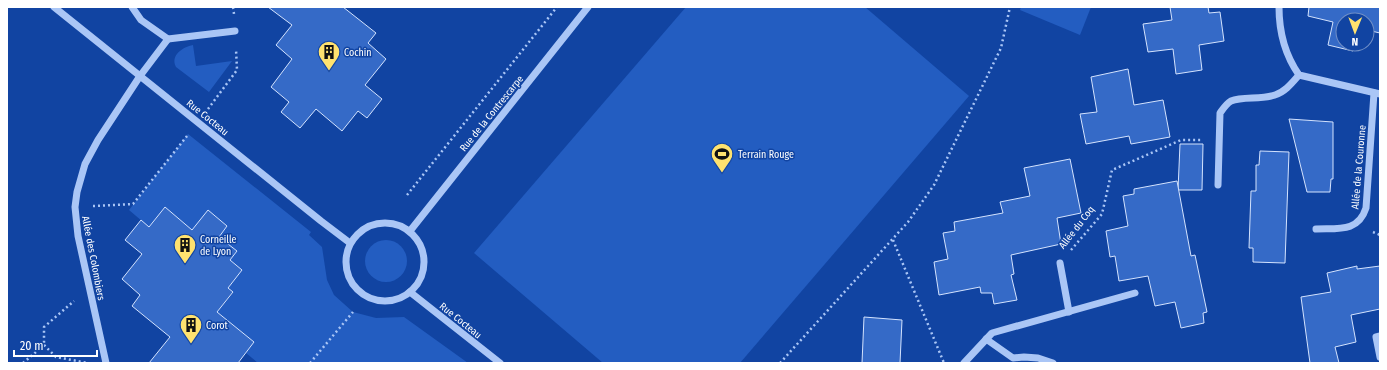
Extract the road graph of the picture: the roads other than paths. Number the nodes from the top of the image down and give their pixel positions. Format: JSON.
{"nodes":[{"id":1,"x":54,"y":7,"type":"edge"},
{"id":2,"x":132,"y":7,"type":"edge"},
{"id":3,"x":588,"y":7,"type":"edge"},
{"id":4,"x":1279,"y":7,"type":"edge"},
{"id":5,"x":235,"y":31,"type":"road end"},
{"id":6,"x":168,"y":39,"type":"junction"},
{"id":7,"x":1299,"y":75,"type":"junction"},
{"id":8,"x":140,"y":76,"type":"junction"},
{"id":9,"x":1377,"y":93,"type":"edge"},
{"id":10,"x":1218,"y":184,"type":"dead end"},
{"id":11,"x":1316,"y":229,"type":"dead end"},
{"id":12,"x":410,"y":231,"type":"junction"},
{"id":13,"x":350,"y":243,"type":"junction"},
{"id":14,"x":1060,"y":263,"type":"road end"},
{"id":15,"x":410,"y":292,"type":"junction"},
{"id":16,"x":1135,"y":293,"type":"dead end"},
{"id":17,"x":1069,"y":312,"type":"junction"},
{"id":18,"x":1380,"y":336,"type":"edge"},
{"id":19,"x":986,"y":340,"type":"junction"},
{"id":20,"x":1380,"y":356,"type":"edge"},
{"id":21,"x":1011,"y":360,"type":"edge"},
{"id":22,"x":106,"y":363,"type":"edge"},
{"id":23,"x":500,"y":363,"type":"edge"},
{"id":24,"x":964,"y":363,"type":"edge"},
{"id":25,"x":1053,"y":363,"type":"edge"}],
"edges":[{"from":1,"to":8,"type":"street","name":"Rue Cocteau"},
{"from":2,"to":6,"type":"street"},
{"from":3,"to":12,"type":"street","name":"Rue de la Contrescarpe"},
{"from":4,"to":7,"type":"street"},
{"from":5,"to":6,"type":"street"},
{"from":6,"to":8,"type":"street","name":"Allée des Colombiers"},
{"from":7,"to":9,"type":"street","name":"Allée de la Couronne"},
{"from":7,"to":10,"type":"street"},
{"from":8,"to":13,"type":"street","name":"Rue Cocteau"},
{"from":8,"to":22,"type":"street","name":"Allée des Colombiers"},
{"from":9,"to":11,"type":"street","name":"Allée de la Couronne"},
{"from":12,"to":13,"type":"street"},
{"from":12,"to":15,"type":"street"},
{"from":13,"to":15,"type":"street"},
{"from":14,"to":17,"type":"street","name":"Allée du Coq"},
{"from":15,"to":23,"type":"street","name":"Rue Cocteau"},
{"from":16,"to":17,"type":"street"},
{"from":17,"to":19,"type":"street"},
{"from":18,"to":20,"type":"street"},
{"from":19,"to":21,"type":"street"},
{"from":19,"to":24,"type":"street"},
{"from":21,"to":25,"type":"street"}]}
